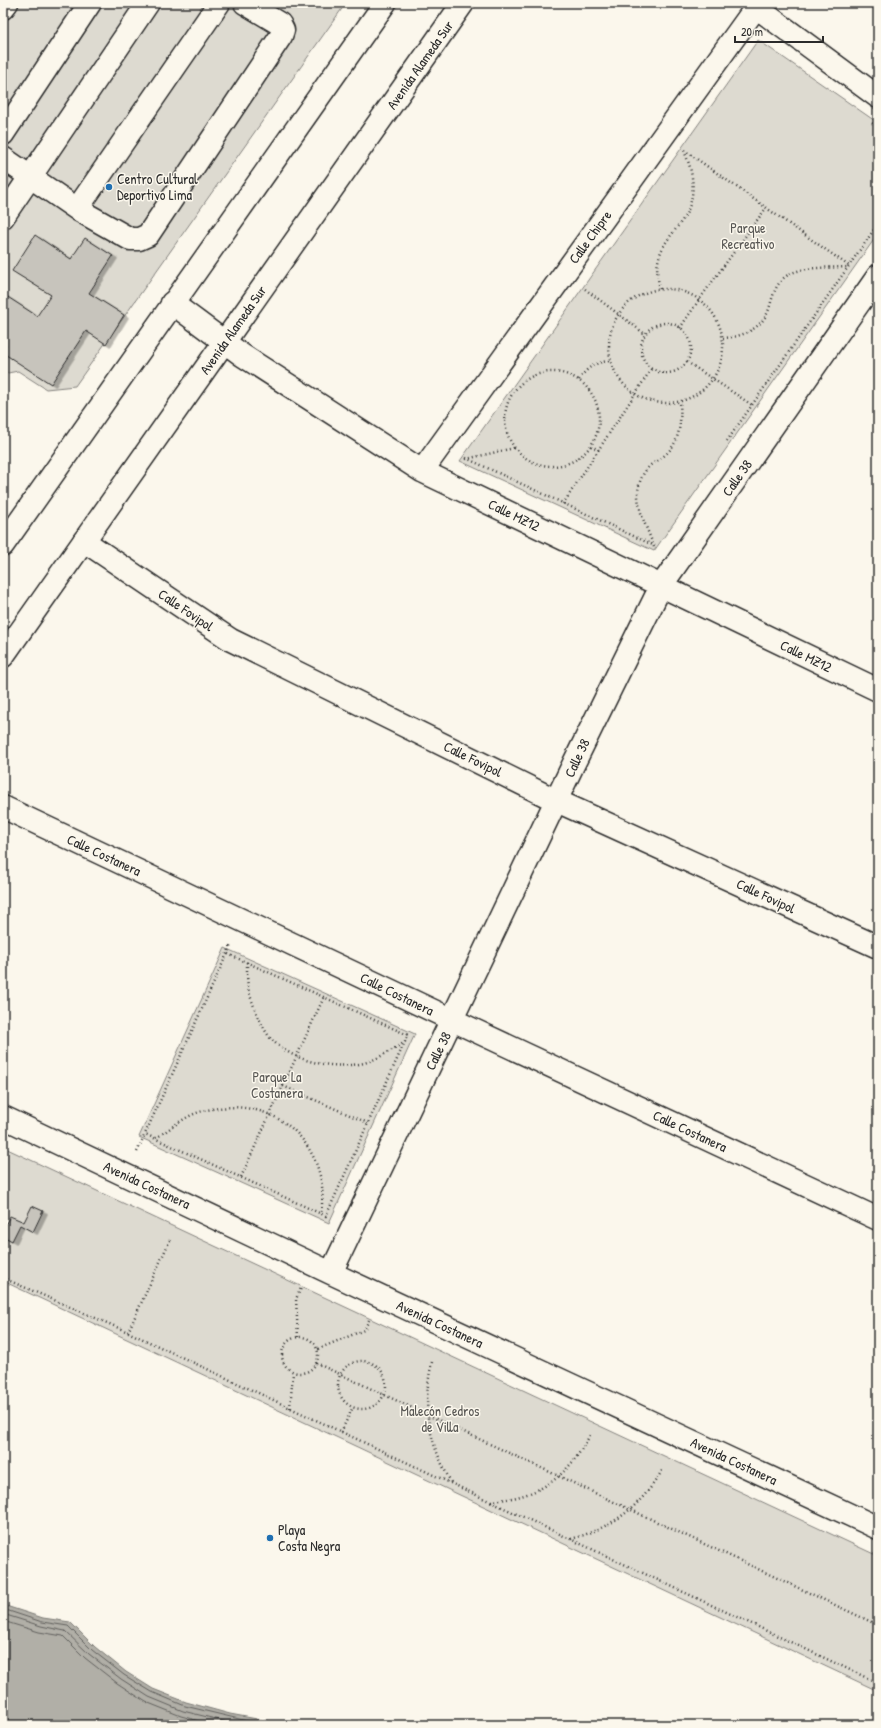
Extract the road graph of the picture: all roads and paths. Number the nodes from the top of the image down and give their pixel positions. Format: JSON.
{"nodes":[{"id":1,"x":7,"y":3,"type":"edge"},
{"id":2,"x":90,"y":3,"type":"edge"},
{"id":3,"x":148,"y":3,"type":"edge"},
{"id":4,"x":219,"y":3,"type":"edge"},
{"id":5,"x":246,"y":3,"type":"edge"},
{"id":6,"x":385,"y":3,"type":"edge"},
{"id":7,"x":463,"y":3,"type":"edge"},
{"id":8,"x":757,"y":5,"type":"edge"},
{"id":9,"x":3,"y":8,"type":"edge"},
{"id":10,"x":878,"y":97,"type":"edge"},
{"id":11,"x":865,"y":119,"type":"dead end"},
{"id":12,"x":878,"y":127,"type":"edge"},
{"id":13,"x":3,"y":134,"type":"edge"},
{"id":14,"x":688,"y":143,"type":"dead end"},
{"id":15,"x":683,"y":150,"type":"junction"},
{"id":16,"x":679,"y":156,"type":"dead end"},
{"id":17,"x":3,"y":158,"type":"edge"},
{"id":18,"x":30,"y":178,"type":"junction"},
{"id":19,"x":77,"y":208,"type":"junction"},
{"id":20,"x":766,"y":208,"type":"junction"},
{"id":21,"x":3,"y":217,"type":"edge"},
{"id":22,"x":878,"y":224,"type":"edge"},
{"id":23,"x":849,"y":266,"type":"junction"},
{"id":24,"x":878,"y":276,"type":"edge"},
{"id":25,"x":589,"y":283,"type":"dead end"},
{"id":26,"x":585,"y":289,"type":"junction"},
{"id":27,"x":660,"y":289,"type":"junction"},
{"id":28,"x":580,"y":295,"type":"dead end"},
{"id":29,"x":699,"y":300,"type":"junction"},
{"id":30,"x":172,"y":303,"type":"junction"},
{"id":31,"x":618,"y":314,"type":"junction"},
{"id":32,"x":680,"y":328,"type":"junction"},
{"id":33,"x":645,"y":334,"type":"junction"},
{"id":34,"x":722,"y":338,"type":"junction"},
{"id":35,"x":225,"y":342,"type":"junction"},
{"id":36,"x":610,"y":360,"type":"junction"},
{"id":37,"x":687,"y":362,"type":"junction"},
{"id":38,"x":652,"y":368,"type":"junction"},
{"id":39,"x":526,"y":373,"type":"dead end"},
{"id":40,"x":579,"y":380,"type":"junction"},
{"id":41,"x":713,"y":380,"type":"junction"},
{"id":42,"x":513,"y":392,"type":"junction"},
{"id":43,"x":635,"y":394,"type":"junction"},
{"id":44,"x":680,"y":402,"type":"junction"},
{"id":45,"x":504,"y":404,"type":"dead end"},
{"id":46,"x":752,"y":405,"type":"junction"},
{"id":47,"x":726,"y":444,"type":"dead end"},
{"id":48,"x":591,"y":446,"type":"junction"},
{"id":49,"x":514,"y":448,"type":"junction"},
{"id":50,"x":599,"y":450,"type":"junction"},
{"id":51,"x":470,"y":453,"type":"dead end"},
{"id":52,"x":465,"y":459,"type":"junction"},
{"id":53,"x":422,"y":471,"type":"junction"},
{"id":54,"x":563,"y":504,"type":"junction"},
{"id":55,"x":659,"y":540,"type":"dead end"},
{"id":56,"x":84,"y":541,"type":"junction"},
{"id":57,"x":3,"y":545,"type":"edge"},
{"id":58,"x":654,"y":547,"type":"junction"},
{"id":59,"x":661,"y":586,"type":"junction"},
{"id":60,"x":3,"y":656,"type":"edge"},
{"id":61,"x":878,"y":690,"type":"edge"},
{"id":62,"x":557,"y":800,"type":"junction"},
{"id":63,"x":3,"y":808,"type":"edge"},
{"id":64,"x":878,"y":947,"type":"edge"},
{"id":65,"x":247,"y":962,"type":"junction"},
{"id":66,"x":324,"y":997,"type":"junction"},
{"id":67,"x":453,"y":1020,"type":"junction"},
{"id":68,"x":405,"y":1042,"type":"junction"},
{"id":69,"x":297,"y":1056,"type":"junction"},
{"id":70,"x":284,"y":1086,"type":"junction"},
{"id":71,"x":271,"y":1115,"type":"junction"},
{"id":72,"x":3,"y":1117,"type":"edge"},
{"id":73,"x":368,"y":1123,"type":"junction"},
{"id":74,"x":156,"y":1139,"type":"junction"},
{"id":75,"x":241,"y":1177,"type":"junction"},
{"id":76,"x":321,"y":1214,"type":"junction"},
{"id":77,"x":878,"y":1219,"type":"edge"},
{"id":78,"x":170,"y":1240,"type":"dead end"},
{"id":79,"x":312,"y":1263,"type":"junction"},
{"id":80,"x":331,"y":1273,"type":"junction"},
{"id":81,"x":3,"y":1278,"type":"edge"},
{"id":82,"x":380,"y":1296,"type":"junction"},
{"id":83,"x":128,"y":1332,"type":"junction"},
{"id":84,"x":298,"y":1336,"type":"junction"},
{"id":85,"x":318,"y":1349,"type":"junction"},
{"id":86,"x":432,"y":1362,"type":"dead end"},
{"id":87,"x":316,"y":1363,"type":"junction"},
{"id":88,"x":293,"y":1373,"type":"junction"},
{"id":89,"x":340,"y":1374,"type":"junction"},
{"id":90,"x":385,"y":1395,"type":"junction"},
{"id":91,"x":352,"y":1407,"type":"junction"},
{"id":92,"x":290,"y":1408,"type":"junction"},
{"id":93,"x":428,"y":1416,"type":"junction"},
{"id":94,"x":341,"y":1432,"type":"junction"},
{"id":95,"x":590,"y":1435,"type":"dead end"},
{"id":96,"x":663,"y":1469,"type":"dead end"},
{"id":97,"x":559,"y":1476,"type":"junction"},
{"id":98,"x":452,"y":1484,"type":"junction"},
{"id":99,"x":489,"y":1501,"type":"junction"},
{"id":100,"x":630,"y":1510,"type":"junction"},
{"id":101,"x":878,"y":1528,"type":"edge"},
{"id":102,"x":570,"y":1539,"type":"junction"},
{"id":103,"x":878,"y":1625,"type":"edge"},
{"id":104,"x":878,"y":1683,"type":"edge"}],
"edges":[{"from":1,"to":9,"type":"street"},
{"from":2,"to":13,"type":"street"},
{"from":3,"to":18,"type":"street"},
{"from":4,"to":19,"type":"street"},
{"from":5,"to":19,"type":"street"},
{"from":6,"to":30,"type":"street"},
{"from":7,"to":35,"type":"street","name":"Avenida Alameda Sur"},
{"from":8,"to":10,"type":"street"},
{"from":8,"to":53,"type":"street","name":"Calle Chipre"},
{"from":11,"to":12,"type":"path"},
{"from":14,"to":15,"type":"path"},
{"from":15,"to":16,"type":"path"},
{"from":15,"to":20,"type":"path"},
{"from":15,"to":27,"type":"path"},
{"from":17,"to":18,"type":"street"},
{"from":18,"to":19,"type":"street"},
{"from":18,"to":21,"type":"street"},
{"from":20,"to":23,"type":"path"},
{"from":20,"to":29,"type":"path"},
{"from":22,"to":23,"type":"path"},
{"from":23,"to":34,"type":"path"},
{"from":23,"to":46,"type":"path"},
{"from":24,"to":59,"type":"street","name":"Calle 38"},
{"from":25,"to":26,"type":"path"},
{"from":26,"to":28,"type":"path"},
{"from":26,"to":31,"type":"path"},
{"from":27,"to":29,"type":"path"},
{"from":27,"to":31,"type":"path"},
{"from":29,"to":32,"type":"path"},
{"from":29,"to":34,"type":"path"},
{"from":30,"to":35,"type":"street","name":"Calle MZ12"},
{"from":30,"to":57,"type":"street"},
{"from":31,"to":33,"type":"path"},
{"from":31,"to":36,"type":"path"},
{"from":32,"to":33,"type":"path"},
{"from":32,"to":37,"type":"path"},
{"from":33,"to":38,"type":"path"},
{"from":34,"to":41,"type":"path"},
{"from":35,"to":53,"type":"street","name":"Calle MZ12"},
{"from":35,"to":56,"type":"street","name":"Avenida Alameda Sur"},
{"from":36,"to":40,"type":"path"},
{"from":36,"to":43,"type":"path"},
{"from":37,"to":38,"type":"path"},
{"from":37,"to":41,"type":"path"},
{"from":38,"to":43,"type":"path"},
{"from":39,"to":42,"type":"path"},
{"from":40,"to":42,"type":"path"},
{"from":40,"to":48,"type":"path"},
{"from":41,"to":44,"type":"path"},
{"from":41,"to":46,"type":"path"},
{"from":42,"to":45,"type":"path"},
{"from":42,"to":49,"type":"path"},
{"from":43,"to":44,"type":"path"},
{"from":43,"to":50,"type":"path"},
{"from":44,"to":58,"type":"path"},
{"from":46,"to":47,"type":"path"},
{"from":48,"to":49,"type":"path"},
{"from":48,"to":50,"type":"path"},
{"from":49,"to":52,"type":"path"},
{"from":50,"to":54,"type":"path"},
{"from":51,"to":52,"type":"path"},
{"from":52,"to":54,"type":"path"},
{"from":53,"to":59,"type":"street","name":"Calle MZ12"},
{"from":54,"to":58,"type":"path"},
{"from":55,"to":58,"type":"path"},
{"from":56,"to":60,"type":"street","name":"Avenida Alameda Sur"},
{"from":56,"to":62,"type":"street","name":"Calle Fovipol"},
{"from":58,"to":59,"type":"path"},
{"from":59,"to":61,"type":"street","name":"Calle MZ12"},
{"from":59,"to":62,"type":"street","name":"Calle 38"},
{"from":62,"to":64,"type":"street","name":"Calle Fovipol"},
{"from":62,"to":67,"type":"street","name":"Calle 38"},
{"from":63,"to":67,"type":"street","name":"Calle Costanera"},
{"from":65,"to":66,"type":"path"},
{"from":65,"to":69,"type":"path"},
{"from":65,"to":74,"type":"path"},
{"from":66,"to":68,"type":"path"},
{"from":66,"to":69,"type":"path"},
{"from":67,"to":77,"type":"street","name":"Calle Costanera"},
{"from":67,"to":80,"type":"street","name":"Calle 38"},
{"from":68,"to":69,"type":"path"},
{"from":68,"to":73,"type":"path"},
{"from":69,"to":70,"type":"path"},
{"from":70,"to":71,"type":"path"},
{"from":70,"to":73,"type":"path"},
{"from":71,"to":74,"type":"path"},
{"from":71,"to":75,"type":"path"},
{"from":71,"to":76,"type":"path"},
{"from":72,"to":79,"type":"street","name":"Avenida Costanera"},
{"from":73,"to":76,"type":"path"},
{"from":74,"to":75,"type":"path"},
{"from":75,"to":76,"type":"path"},
{"from":78,"to":83,"type":"path"},
{"from":79,"to":80,"type":"street","name":"Avenida Costanera"},
{"from":79,"to":84,"type":"path"},
{"from":80,"to":82,"type":"street","name":"Avenida Costanera"},
{"from":81,"to":83,"type":"path"},
{"from":82,"to":85,"type":"path"},
{"from":82,"to":101,"type":"street","name":"Avenida Costanera"},
{"from":83,"to":92,"type":"path"},
{"from":84,"to":85,"type":"path"},
{"from":84,"to":88,"type":"path"},
{"from":85,"to":87,"type":"path"},
{"from":86,"to":93,"type":"path"},
{"from":87,"to":88,"type":"path"},
{"from":87,"to":89,"type":"path"},
{"from":88,"to":92,"type":"path"},
{"from":89,"to":90,"type":"path"},
{"from":89,"to":90,"type":"path"},
{"from":89,"to":91,"type":"path"},
{"from":90,"to":91,"type":"path"},
{"from":90,"to":93,"type":"path"},
{"from":91,"to":94,"type":"path"},
{"from":92,"to":94,"type":"path"},
{"from":93,"to":97,"type":"path"},
{"from":93,"to":98,"type":"path"},
{"from":94,"to":98,"type":"path"},
{"from":95,"to":97,"type":"path"},
{"from":96,"to":100,"type":"path"},
{"from":97,"to":99,"type":"path"},
{"from":97,"to":100,"type":"path"},
{"from":98,"to":99,"type":"path"},
{"from":99,"to":102,"type":"path"},
{"from":100,"to":102,"type":"path"},
{"from":100,"to":103,"type":"path"},
{"from":102,"to":104,"type":"path"}]}
